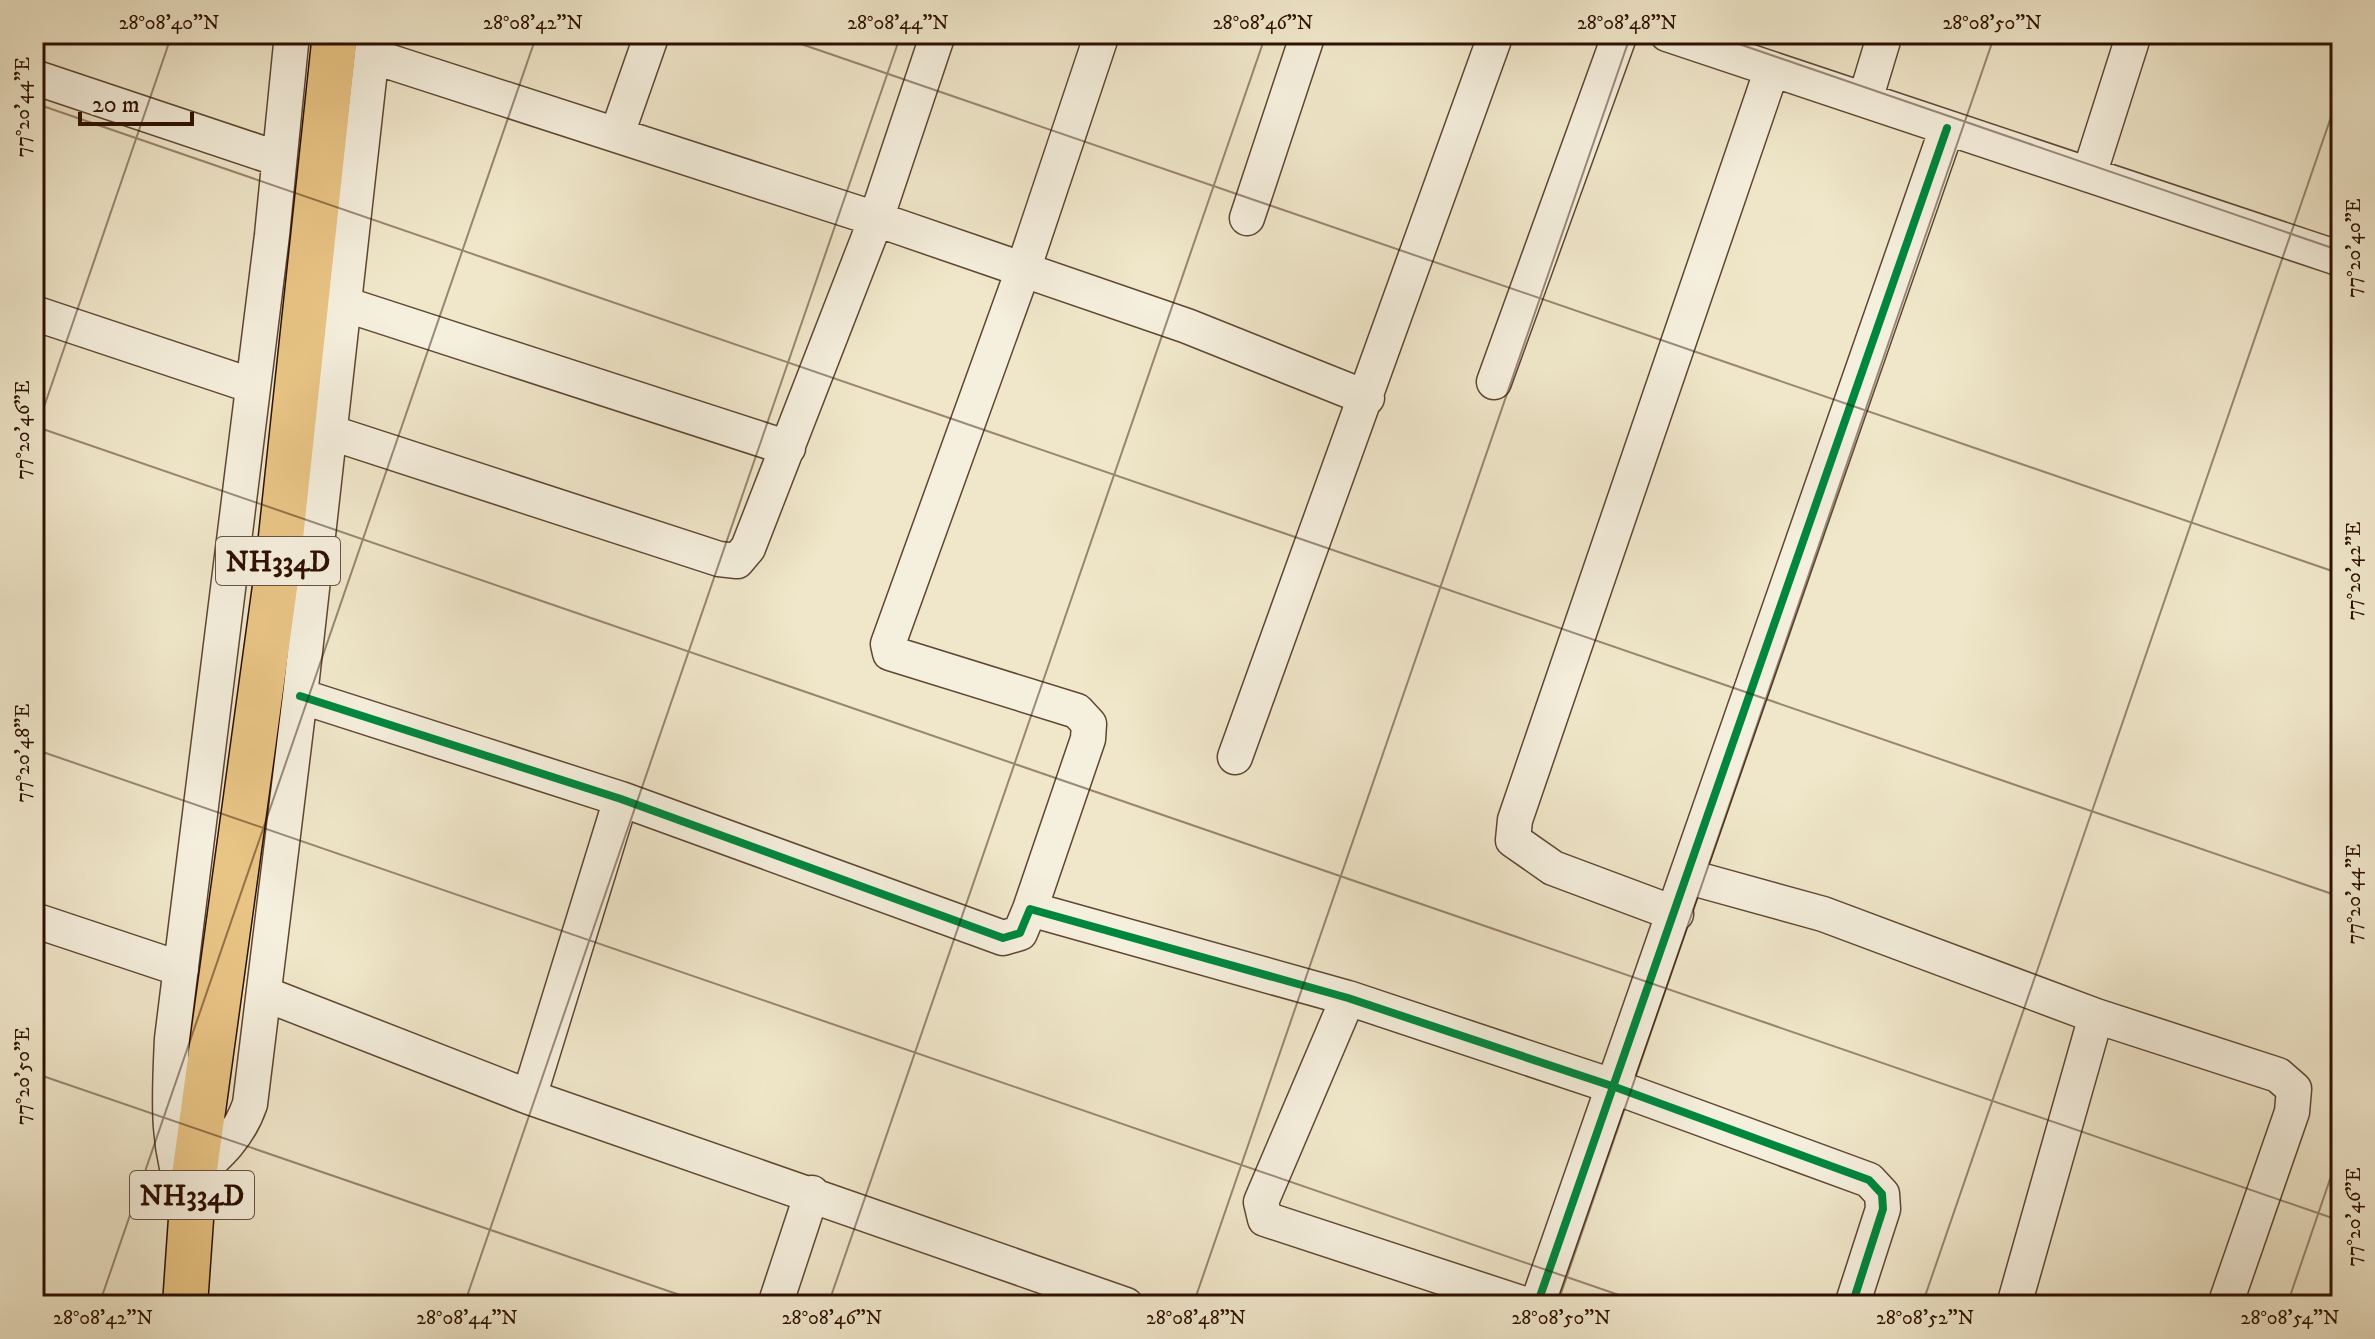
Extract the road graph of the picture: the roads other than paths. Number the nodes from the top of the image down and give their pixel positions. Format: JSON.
{"nodes":[{"id":1,"x":292,"y":34,"type":"edge"},
{"id":2,"x":335,"y":34,"type":"edge"},
{"id":3,"x":652,"y":34,"type":"edge"},
{"id":4,"x":938,"y":34,"type":"edge"},
{"id":5,"x":1102,"y":34,"type":"edge"},
{"id":6,"x":1308,"y":34,"type":"edge"},
{"id":7,"x":1496,"y":34,"type":"edge"},
{"id":8,"x":1620,"y":34,"type":"edge"},
{"id":9,"x":1667,"y":34,"type":"edge"},
{"id":10,"x":1885,"y":34,"type":"edge"},
{"id":11,"x":2134,"y":34,"type":"edge"},
{"id":12,"x":373,"y":45,"type":"edge"},
{"id":13,"x":1772,"y":69,"type":"junction"},
{"id":14,"x":34,"y":77,"type":"edge"},
{"id":15,"x":1865,"y":100,"type":"junction"},
{"id":16,"x":1947,"y":128,"type":"junction"},
{"id":17,"x":617,"y":134,"type":"junction"},
{"id":18,"x":279,"y":159,"type":"junction"},
{"id":19,"x":2089,"y":175,"type":"junction"},
{"id":20,"x":1247,"y":218,"type":"dead end"},
{"id":21,"x":876,"y":219,"type":"junction"},
{"id":22,"x":2341,"y":259,"type":"edge"},
{"id":23,"x":1023,"y":270,"type":"junction"},
{"id":24,"x":344,"y":304,"type":"junction"},
{"id":25,"x":34,"y":313,"type":"edge"},
{"id":26,"x":1494,"y":382,"type":"dead end"},
{"id":27,"x":253,"y":386,"type":"junction"},
{"id":28,"x":1367,"y":398,"type":"junction"},
{"id":29,"x":329,"y":432,"type":"junction"},
{"id":30,"x":788,"y":448,"type":"junction"},
{"id":31,"x":300,"y":696,"type":"junction"},
{"id":32,"x":1235,"y":757,"type":"dead end"},
{"id":33,"x":621,"y":799,"type":"junction"},
{"id":34,"x":1689,"y":877,"type":"junction"},
{"id":35,"x":1030,"y":909,"type":"junction"},
{"id":36,"x":1676,"y":914,"type":"junction"},
{"id":37,"x":34,"y":920,"type":"edge"},
{"id":38,"x":181,"y":969,"type":"junction"},
{"id":39,"x":265,"y":994,"type":"junction"},
{"id":40,"x":1348,"y":998,"type":"junction"},
{"id":41,"x":2096,"y":1016,"type":"junction"},
{"id":42,"x":1615,"y":1087,"type":"junction"},
{"id":43,"x":529,"y":1097,"type":"junction"},
{"id":44,"x":812,"y":1193,"type":"junction"},
{"id":45,"x":192,"y":1195,"type":"junction"},
{"id":46,"x":185,"y":1305,"type":"edge"},
{"id":47,"x":775,"y":1305,"type":"edge"},
{"id":48,"x":1126,"y":1305,"type":"edge"},
{"id":49,"x":1527,"y":1305,"type":"edge"},
{"id":50,"x":1537,"y":1305,"type":"edge"},
{"id":51,"x":1852,"y":1305,"type":"edge"},
{"id":52,"x":2014,"y":1305,"type":"edge"},
{"id":53,"x":2225,"y":1305,"type":"edge"}],
"edges":[{"from":1,"to":18,"type":"street"},
{"from":2,"to":45,"type":"highway","number":"NH334D"},
{"from":3,"to":17,"type":"street"},
{"from":4,"to":21,"type":"street"},
{"from":5,"to":23,"type":"street"},
{"from":6,"to":20,"type":"street"},
{"from":7,"to":28,"type":"street"},
{"from":8,"to":26,"type":"street"},
{"from":9,"to":13,"type":"street"},
{"from":10,"to":15,"type":"street"},
{"from":11,"to":19,"type":"street"},
{"from":12,"to":17,"type":"street"},
{"from":12,"to":24,"type":"street"},
{"from":13,"to":15,"type":"street"},
{"from":13,"to":36,"type":"street"},
{"from":14,"to":18,"type":"street"},
{"from":15,"to":16,"type":"street"},
{"from":16,"to":19,"type":"street"},
{"from":16,"to":34,"type":"street"},
{"from":17,"to":21,"type":"street"},
{"from":18,"to":27,"type":"street"},
{"from":19,"to":22,"type":"street"},
{"from":21,"to":23,"type":"street"},
{"from":21,"to":30,"type":"street"},
{"from":23,"to":28,"type":"street"},
{"from":23,"to":35,"type":"street"},
{"from":24,"to":29,"type":"street"},
{"from":24,"to":30,"type":"street"},
{"from":25,"to":27,"type":"street"},
{"from":27,"to":38,"type":"street"},
{"from":28,"to":32,"type":"street"},
{"from":29,"to":30,"type":"street"},
{"from":29,"to":31,"type":"street"},
{"from":31,"to":33,"type":"street"},
{"from":31,"to":39,"type":"street"},
{"from":33,"to":35,"type":"street"},
{"from":33,"to":43,"type":"street"},
{"from":34,"to":36,"type":"street"},
{"from":34,"to":41,"type":"street"},
{"from":35,"to":40,"type":"street"},
{"from":36,"to":42,"type":"street"},
{"from":37,"to":38,"type":"street"},
{"from":38,"to":45,"type":"street"},
{"from":39,"to":43,"type":"street"},
{"from":39,"to":45,"type":"street"},
{"from":40,"to":42,"type":"street"},
{"from":40,"to":49,"type":"street"},
{"from":41,"to":52,"type":"street"},
{"from":41,"to":53,"type":"street"},
{"from":42,"to":50,"type":"street"},
{"from":42,"to":51,"type":"street"},
{"from":43,"to":44,"type":"street"},
{"from":44,"to":47,"type":"street"},
{"from":44,"to":48,"type":"street"},
{"from":45,"to":46,"type":"highway","number":"NH334D"}]}
